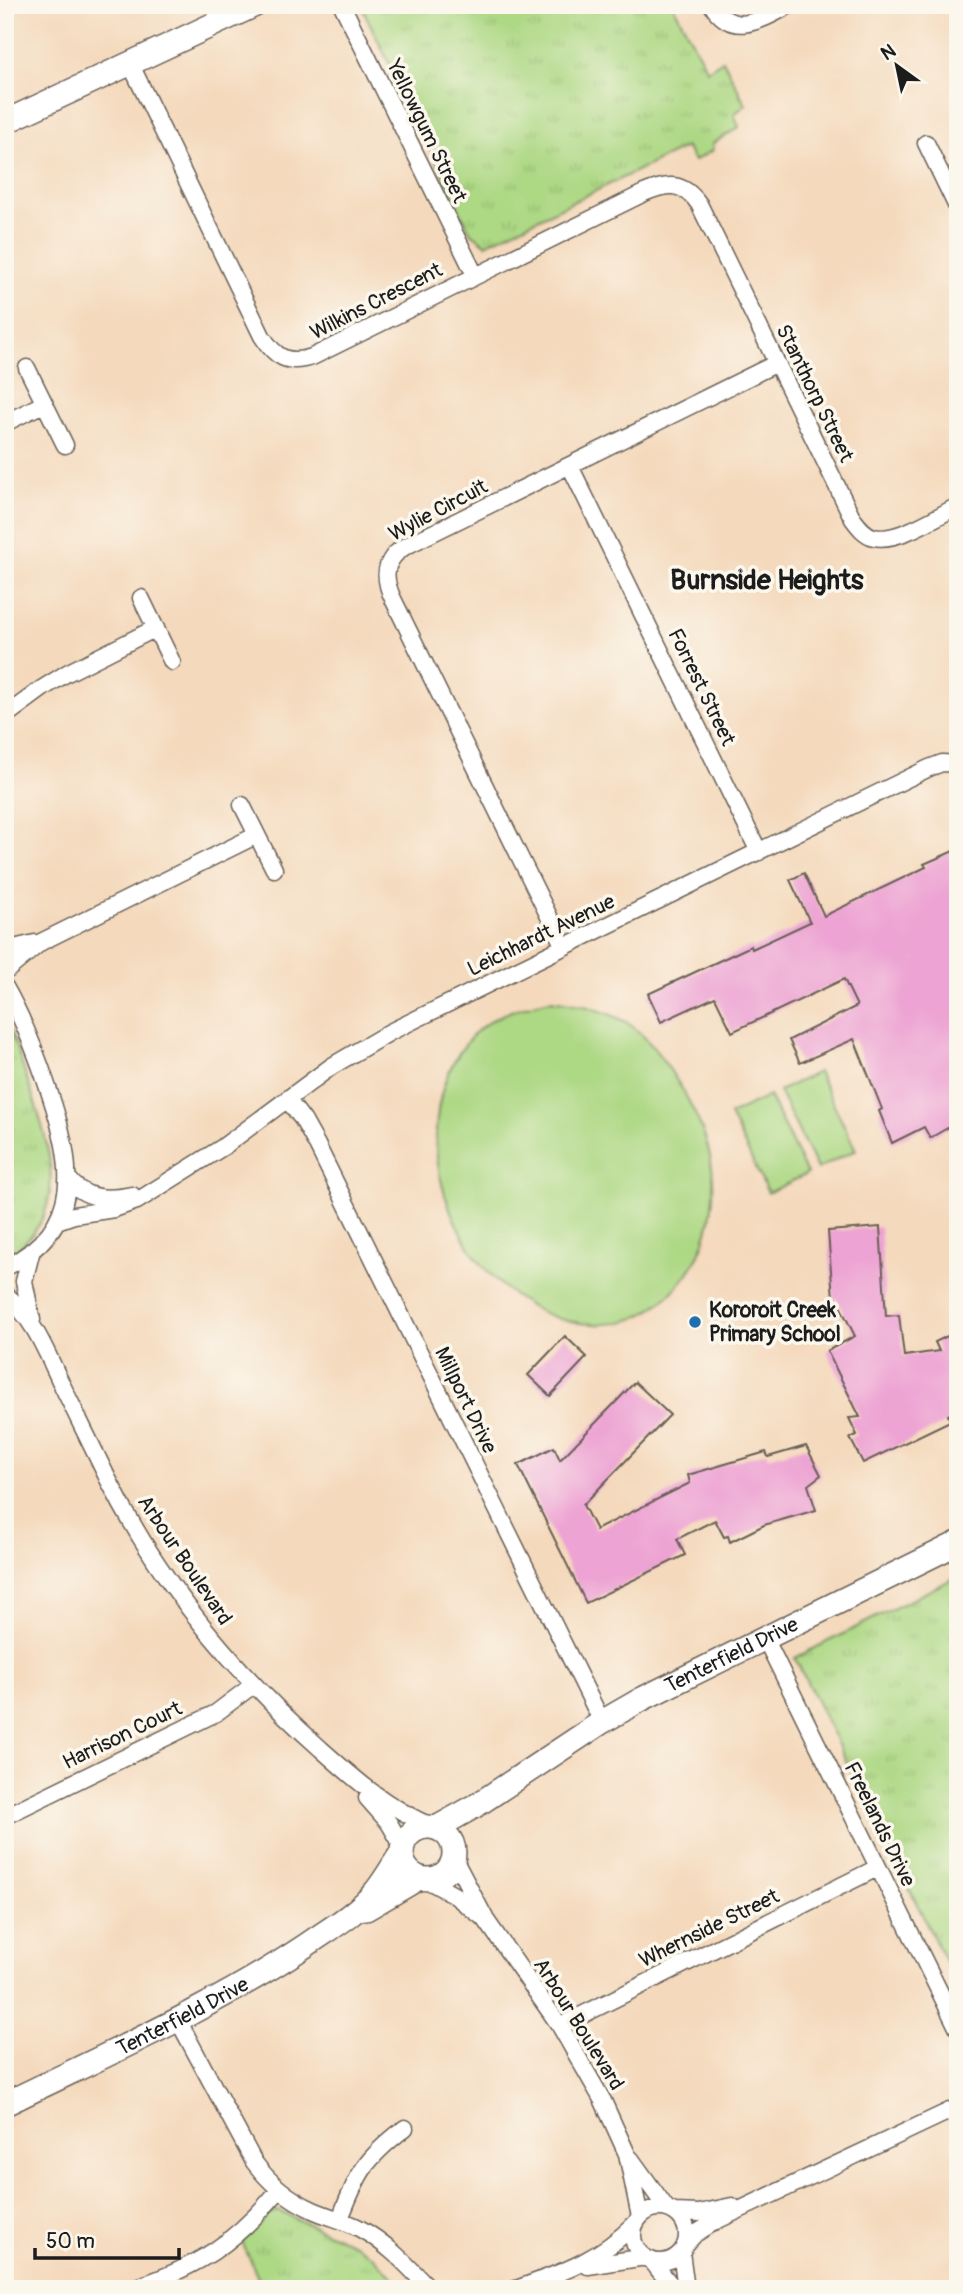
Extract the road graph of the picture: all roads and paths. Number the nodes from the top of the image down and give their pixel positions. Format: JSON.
{"nodes":[{"id":1,"x":236,"y":5,"type":"edge"},
{"id":2,"x":255,"y":5,"type":"edge"},
{"id":3,"x":342,"y":5,"type":"edge"},
{"id":4,"x":712,"y":5,"type":"edge"},
{"id":5,"x":790,"y":5,"type":"edge"},
{"id":6,"x":130,"y":63,"type":"junction"},
{"id":7,"x":5,"y":122,"type":"edge"},
{"id":8,"x":926,"y":143,"type":"dead end"},
{"id":9,"x":676,"y":186,"type":"joint"},
{"id":10,"x":958,"y":209,"type":"edge"},
{"id":11,"x":475,"y":275,"type":"junction"},
{"id":12,"x":777,"y":363,"type":"junction"},
{"id":13,"x":27,"y":368,"type":"dead end"},
{"id":14,"x":43,"y":404,"type":"junction"},
{"id":15,"x":5,"y":423,"type":"edge"},
{"id":16,"x":65,"y":445,"type":"dead end"},
{"id":17,"x":570,"y":466,"type":"junction"},
{"id":18,"x":958,"y":506,"type":"edge"},
{"id":19,"x":141,"y":598,"type":"dead end"},
{"id":20,"x":156,"y":628,"type":"junction"},
{"id":21,"x":172,"y":662,"type":"dead end"},
{"id":22,"x":5,"y":716,"type":"edge"},
{"id":23,"x":958,"y":764,"type":"edge"},
{"id":24,"x":242,"y":805,"type":"dead end"},
{"id":25,"x":257,"y":835,"type":"junction"},
{"id":26,"x":759,"y":852,"type":"junction"},
{"id":27,"x":274,"y":869,"type":"dead end"},
{"id":28,"x":41,"y":942,"type":"junction"},
{"id":29,"x":564,"y":947,"type":"junction"},
{"id":30,"x":5,"y":950,"type":"edge"},
{"id":31,"x":5,"y":972,"type":"edge"},
{"id":32,"x":5,"y":987,"type":"edge"},
{"id":33,"x":287,"y":1099,"type":"junction"},
{"id":34,"x":68,"y":1178,"type":"junction"},
{"id":35,"x":164,"y":1184,"type":"junction"},
{"id":36,"x":57,"y":1221,"type":"junction"},
{"id":37,"x":32,"y":1250,"type":"junction"},
{"id":38,"x":5,"y":1268,"type":"edge"},
{"id":39,"x":5,"y":1294,"type":"edge"},
{"id":40,"x":33,"y":1326,"type":"junction"},
{"id":41,"x":958,"y":1543,"type":"edge"},
{"id":42,"x":765,"y":1637,"type":"junction"},
{"id":43,"x":253,"y":1685,"type":"junction"},
{"id":44,"x":602,"y":1723,"type":"junction"},
{"id":45,"x":354,"y":1778,"type":"junction"},
{"id":46,"x":512,"y":1782,"type":"junction"},
{"id":47,"x":5,"y":1816,"type":"edge"},
{"id":48,"x":434,"y":1827,"type":"junction"},
{"id":49,"x":402,"y":1849,"type":"junction"},
{"id":50,"x":454,"y":1855,"type":"junction"},
{"id":51,"x":877,"y":1868,"type":"junction"},
{"id":52,"x":422,"y":1878,"type":"junction"},
{"id":53,"x":350,"y":1915,"type":"junction"},
{"id":54,"x":486,"y":1920,"type":"junction"},
{"id":55,"x":178,"y":2020,"type":"junction"},
{"id":56,"x":560,"y":2026,"type":"junction"},
{"id":57,"x":958,"y":2029,"type":"edge"},
{"id":58,"x":5,"y":2104,"type":"edge"},
{"id":59,"x":958,"y":2107,"type":"edge"},
{"id":60,"x":405,"y":2128,"type":"dead end"},
{"id":61,"x":627,"y":2154,"type":"junction"},
{"id":62,"x":279,"y":2190,"type":"junction"},
{"id":63,"x":765,"y":2199,"type":"junction"},
{"id":64,"x":671,"y":2210,"type":"junction"},
{"id":65,"x":340,"y":2219,"type":"junction"},
{"id":66,"x":638,"y":2220,"type":"junction"},
{"id":67,"x":683,"y":2248,"type":"junction"},
{"id":68,"x":648,"y":2259,"type":"junction"},
{"id":69,"x":571,"y":2269,"type":"junction"},
{"id":70,"x":131,"y":2289,"type":"edge"},
{"id":71,"x":430,"y":2289,"type":"edge"},
{"id":72,"x":516,"y":2289,"type":"edge"},
{"id":73,"x":674,"y":2289,"type":"edge"},
{"id":74,"x":686,"y":2289,"type":"edge"}],
"edges":[{"from":1,"to":6,"type":"street"},
{"from":2,"to":6,"type":"street"},
{"from":3,"to":11,"type":"street","name":"Yellowgum Street"},
{"from":4,"to":5,"type":"street"},
{"from":6,"to":7,"type":"street"},
{"from":6,"to":11,"type":"street","name":"Wilkins Crescent"},
{"from":8,"to":10,"type":"street"},
{"from":9,"to":11,"type":"street","name":"Wilkins Crescent"},
{"from":9,"to":12,"type":"street","name":"Stanthorp Street"},
{"from":12,"to":17,"type":"street","name":"Wylie Circuit"},
{"from":12,"to":18,"type":"street","name":"Stanthorp Street"},
{"from":13,"to":14,"type":"street"},
{"from":14,"to":15,"type":"street"},
{"from":14,"to":16,"type":"street"},
{"from":17,"to":26,"type":"street","name":"Forrest Street"},
{"from":17,"to":29,"type":"street","name":"Wylie Circuit"},
{"from":19,"to":20,"type":"street"},
{"from":20,"to":21,"type":"street"},
{"from":20,"to":22,"type":"street"},
{"from":23,"to":26,"type":"street","name":"Leichhardt Avenue"},
{"from":24,"to":25,"type":"street"},
{"from":25,"to":27,"type":"street"},
{"from":25,"to":28,"type":"street"},
{"from":26,"to":29,"type":"street","name":"Leichhardt Avenue"},
{"from":28,"to":30,"type":"street"},
{"from":28,"to":31,"type":"street"},
{"from":29,"to":33,"type":"street","name":"Leichhardt Avenue"},
{"from":32,"to":34,"type":"street"},
{"from":33,"to":35,"type":"street","name":"Leichhardt Avenue"},
{"from":33,"to":44,"type":"street","name":"Millport Drive"},
{"from":34,"to":35,"type":"street"},
{"from":34,"to":36,"type":"street"},
{"from":35,"to":36,"type":"street"},
{"from":36,"to":37,"type":"street"},
{"from":37,"to":38,"type":"street"},
{"from":37,"to":40,"type":"street"},
{"from":39,"to":40,"type":"street"},
{"from":40,"to":43,"type":"street","name":"Arbour Boulevard"},
{"from":41,"to":42,"type":"street","name":"Tenterfield Drive"},
{"from":42,"to":44,"type":"street","name":"Tenterfield Drive"},
{"from":42,"to":51,"type":"street","name":"Freelands Drive"},
{"from":43,"to":45,"type":"street","name":"Arbour Boulevard"},
{"from":43,"to":47,"type":"street","name":"Harrison Court"},
{"from":44,"to":46,"type":"street","name":"Tenterfield Drive"},
{"from":45,"to":48,"type":"street"},
{"from":45,"to":49,"type":"street"},
{"from":46,"to":48,"type":"street","name":"Tenterfield Drive"},
{"from":46,"to":50,"type":"street","name":"Tenterfield Drive"},
{"from":48,"to":49,"type":"street"},
{"from":48,"to":50,"type":"street"},
{"from":49,"to":52,"type":"street"},
{"from":49,"to":53,"type":"street","name":"Tenterfield Drive"},
{"from":50,"to":52,"type":"street"},
{"from":50,"to":54,"type":"street"},
{"from":51,"to":56,"type":"street","name":"Whernside Street"},
{"from":51,"to":57,"type":"street","name":"Freelands Drive"},
{"from":52,"to":53,"type":"street","name":"Tenterfield Drive"},
{"from":52,"to":54,"type":"street"},
{"from":53,"to":55,"type":"street","name":"Tenterfield Drive"},
{"from":54,"to":56,"type":"street","name":"Arbour Boulevard"},
{"from":55,"to":58,"type":"street","name":"Tenterfield Drive"},
{"from":55,"to":62,"type":"street"},
{"from":56,"to":61,"type":"street","name":"Arbour Boulevard"},
{"from":59,"to":63,"type":"street"},
{"from":60,"to":65,"type":"street"},
{"from":61,"to":64,"type":"street","name":"Arbour Boulevard"},
{"from":61,"to":66,"type":"street","name":"Arbour Boulevard"},
{"from":62,"to":65,"type":"street"},
{"from":62,"to":70,"type":"street"},
{"from":63,"to":64,"type":"street"},
{"from":63,"to":67,"type":"street"},
{"from":64,"to":66,"type":"street"},
{"from":64,"to":67,"type":"street"},
{"from":65,"to":71,"type":"street"},
{"from":66,"to":68,"type":"street"},
{"from":66,"to":69,"type":"street"},
{"from":67,"to":68,"type":"street"},
{"from":67,"to":74,"type":"street"},
{"from":68,"to":69,"type":"street"},
{"from":68,"to":73,"type":"street"},
{"from":69,"to":72,"type":"street"}]}
